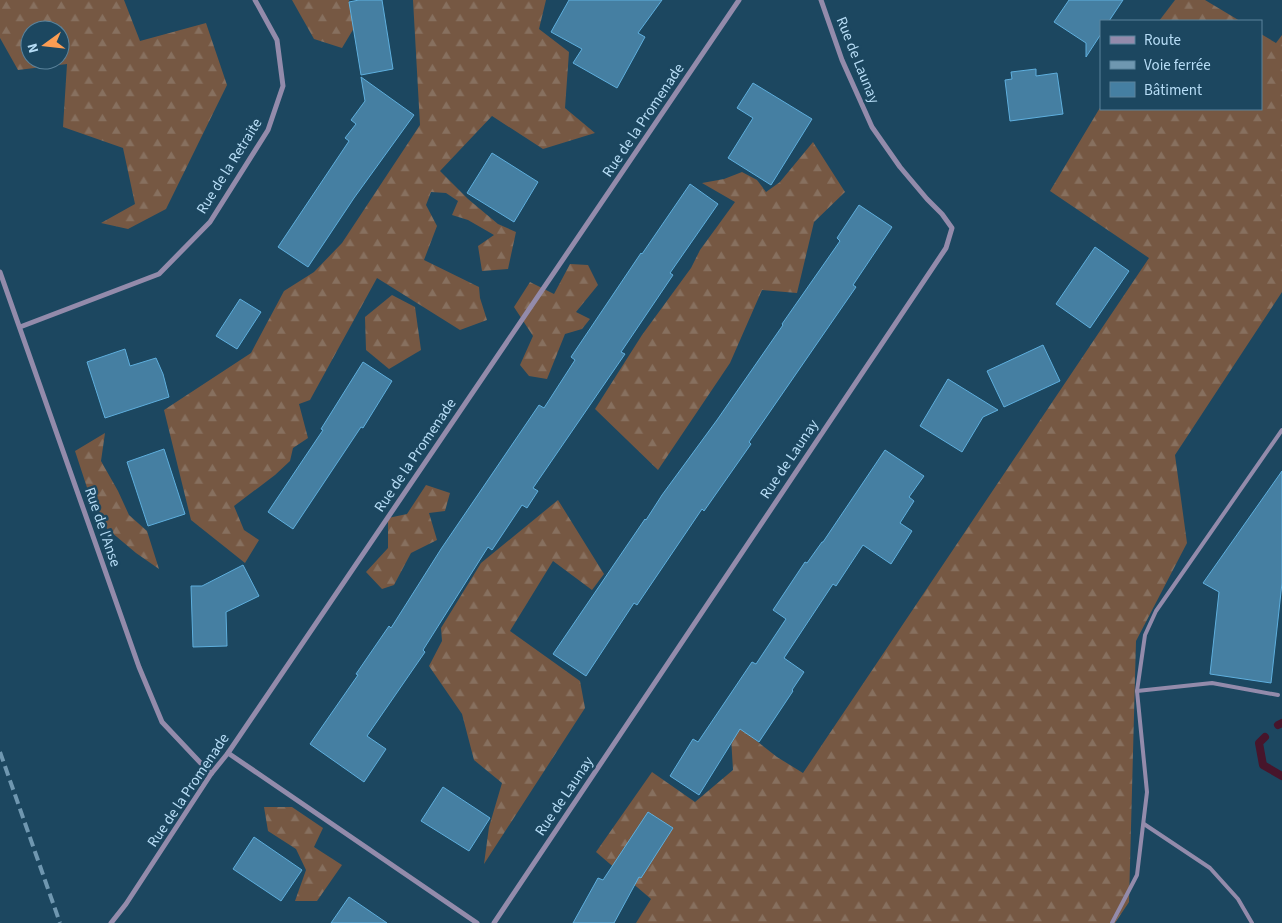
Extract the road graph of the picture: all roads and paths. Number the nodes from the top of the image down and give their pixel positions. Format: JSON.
{"nodes":[{"id":1,"x":255,"y":0,"type":"edge"},
{"id":2,"x":739,"y":0,"type":"edge"},
{"id":3,"x":821,"y":0,"type":"edge"},
{"id":4,"x":0,"y":272,"type":"edge"},
{"id":5,"x":20,"y":327,"type":"junction"},
{"id":6,"x":1282,"y":430,"type":"edge"},
{"id":7,"x":1137,"y":691,"type":"junction"},
{"id":8,"x":1278,"y":694,"type":"dead end"},
{"id":9,"x":228,"y":753,"type":"junction"},
{"id":10,"x":210,"y":774,"type":"junction"},
{"id":11,"x":1144,"y":824,"type":"junction"},
{"id":12,"x":111,"y":923,"type":"edge"},
{"id":13,"x":477,"y":923,"type":"edge"},
{"id":14,"x":494,"y":923,"type":"edge"},
{"id":15,"x":1112,"y":923,"type":"edge"},
{"id":16,"x":1252,"y":923,"type":"edge"}],
"edges":[{"from":1,"to":5,"type":"street","name":"Rue de la Retraite"},
{"from":2,"to":9,"type":"street","name":"Rue de la Promenade"},
{"from":3,"to":14,"type":"street","name":"Rue de Launay"},
{"from":4,"to":5,"type":"street","name":"Rue de l'Anse"},
{"from":5,"to":10,"type":"street","name":"Rue de l'Anse"},
{"from":6,"to":7,"type":"lane"},
{"from":7,"to":8,"type":"lane"},
{"from":7,"to":11,"type":"lane"},
{"from":9,"to":10,"type":"street","name":"Rue de la Promenade"},
{"from":9,"to":13,"type":"street"},
{"from":10,"to":12,"type":"street","name":"Rue de la Promenade"},
{"from":11,"to":15,"type":"lane"},
{"from":11,"to":16,"type":"lane"}]}
